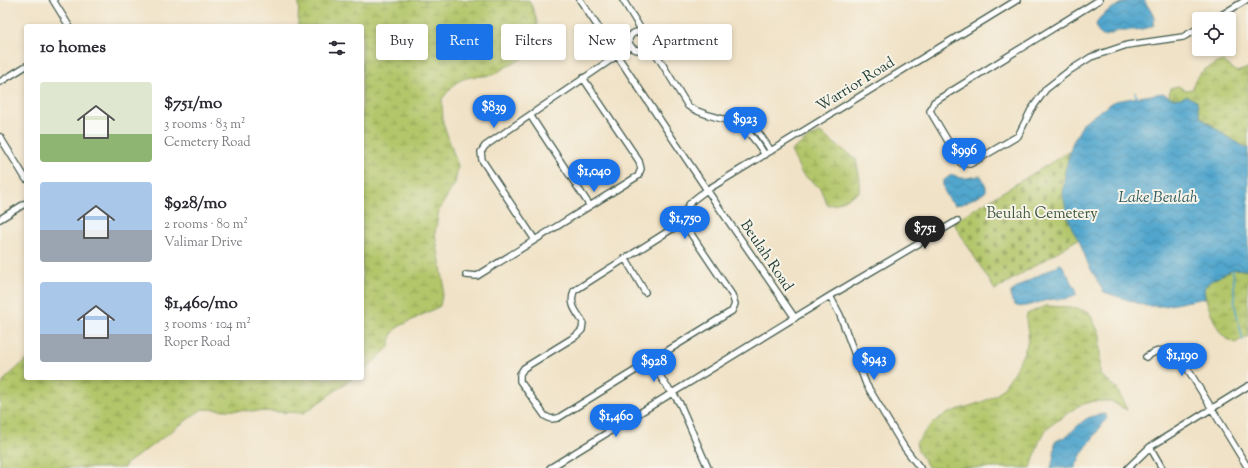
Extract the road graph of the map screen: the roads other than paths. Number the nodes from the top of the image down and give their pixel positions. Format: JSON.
{"nodes":[{"id":1,"x":54,"y":0,"type":"edge"},
{"id":2,"x":580,"y":0,"type":"edge"},
{"id":3,"x":623,"y":0,"type":"edge"},
{"id":4,"x":1017,"y":0,"type":"edge"},
{"id":5,"x":1099,"y":0,"type":"edge"},
{"id":6,"x":1246,"y":0,"type":"edge"},
{"id":7,"x":1226,"y":12,"type":"edge"},
{"id":8,"x":68,"y":24,"type":"edge"},
{"id":9,"x":596,"y":24,"type":"edge"},
{"id":10,"x":638,"y":25,"type":"edge"},
{"id":11,"x":1192,"y":32,"type":"edge"},
{"id":12,"x":638,"y":33,"type":"edge"},
{"id":13,"x":631,"y":46,"type":"joint"},
{"id":14,"x":638,"y":49,"type":"edge"},
{"id":15,"x":609,"y":60,"type":"edge"},
{"id":16,"x":619,"y":60,"type":"edge"},
{"id":17,"x":660,"y":60,"type":"edge"},
{"id":18,"x":24,"y":67,"type":"edge"},
{"id":19,"x":583,"y":78,"type":"junction"},
{"id":20,"x":0,"y":82,"type":"edge"},
{"id":21,"x":530,"y":115,"type":"junction"},
{"id":22,"x":730,"y":121,"type":"junction"},
{"id":23,"x":0,"y":137,"type":"edge"},
{"id":24,"x":771,"y":151,"type":"junction"},
{"id":25,"x":765,"y":155,"type":"junction"},
{"id":26,"x":24,"y":176,"type":"edge"},
{"id":27,"x":707,"y":190,"type":"junction"},
{"id":28,"x":24,"y":204,"type":"edge"},
{"id":29,"x":590,"y":206,"type":"junction"},
{"id":30,"x":0,"y":219,"type":"edge"},
{"id":31,"x":957,"y":221,"type":"dead end"},
{"id":32,"x":683,"y":225,"type":"junction"},
{"id":33,"x":535,"y":240,"type":"junction"},
{"id":34,"x":625,"y":258,"type":"junction"},
{"id":35,"x":466,"y":275,"type":"dead end"},
{"id":36,"x":645,"y":292,"type":"dead end"},
{"id":37,"x":830,"y":296,"type":"junction"},
{"id":38,"x":795,"y":318,"type":"junction"},
{"id":39,"x":1146,"y":357,"type":"dead end"},
{"id":40,"x":651,"y":361,"type":"junction"},
{"id":41,"x":1248,"y":386,"type":"edge"},
{"id":42,"x":673,"y":393,"type":"junction"},
{"id":43,"x":1211,"y":409,"type":"junction"},
{"id":44,"x":1150,"y":448,"type":"junction"},
{"id":45,"x":550,"y":468,"type":"edge"},
{"id":46,"x":708,"y":468,"type":"edge"},
{"id":47,"x":920,"y":468,"type":"edge"},
{"id":48,"x":1128,"y":468,"type":"edge"},
{"id":49,"x":1162,"y":468,"type":"edge"},
{"id":50,"x":1248,"y":468,"type":"edge"}],
"edges":[{"from":1,"to":8,"type":"street"},
{"from":2,"to":9,"type":"street","name":"Beulah Road"},
{"from":3,"to":10,"type":"street"},
{"from":4,"to":24,"type":"street","name":"Warrior Road"},
{"from":5,"to":11,"type":"street"},
{"from":6,"to":7,"type":"street"},
{"from":12,"to":13,"type":"street"},
{"from":13,"to":14,"type":"street"},
{"from":15,"to":19,"type":"street"},
{"from":16,"to":27,"type":"street","name":"Beulah Road"},
{"from":17,"to":22,"type":"street"},
{"from":18,"to":20,"type":"street"},
{"from":19,"to":21,"type":"street"},
{"from":19,"to":29,"type":"street"},
{"from":21,"to":29,"type":"street"},
{"from":21,"to":33,"type":"street"},
{"from":22,"to":24,"type":"street"},
{"from":22,"to":25,"type":"street"},
{"from":23,"to":26,"type":"street"},
{"from":24,"to":25,"type":"street","name":"Warrior Road"},
{"from":25,"to":27,"type":"street","name":"Warrior Road"},
{"from":27,"to":32,"type":"street","name":"Warrior Road"},
{"from":27,"to":38,"type":"street","name":"Beulah Road"},
{"from":28,"to":30,"type":"street"},
{"from":29,"to":33,"type":"street"},
{"from":31,"to":37,"type":"street"},
{"from":32,"to":34,"type":"street"},
{"from":32,"to":40,"type":"street"},
{"from":33,"to":35,"type":"street"},
{"from":34,"to":36,"type":"street"},
{"from":34,"to":40,"type":"street"},
{"from":37,"to":38,"type":"street"},
{"from":37,"to":47,"type":"street"},
{"from":38,"to":42,"type":"street"},
{"from":39,"to":43,"type":"street"},
{"from":40,"to":42,"type":"street"},
{"from":41,"to":43,"type":"street"},
{"from":42,"to":45,"type":"street"},
{"from":42,"to":46,"type":"street"},
{"from":43,"to":44,"type":"street"},
{"from":43,"to":50,"type":"street"},
{"from":44,"to":48,"type":"street"},
{"from":44,"to":49,"type":"street"}]}
